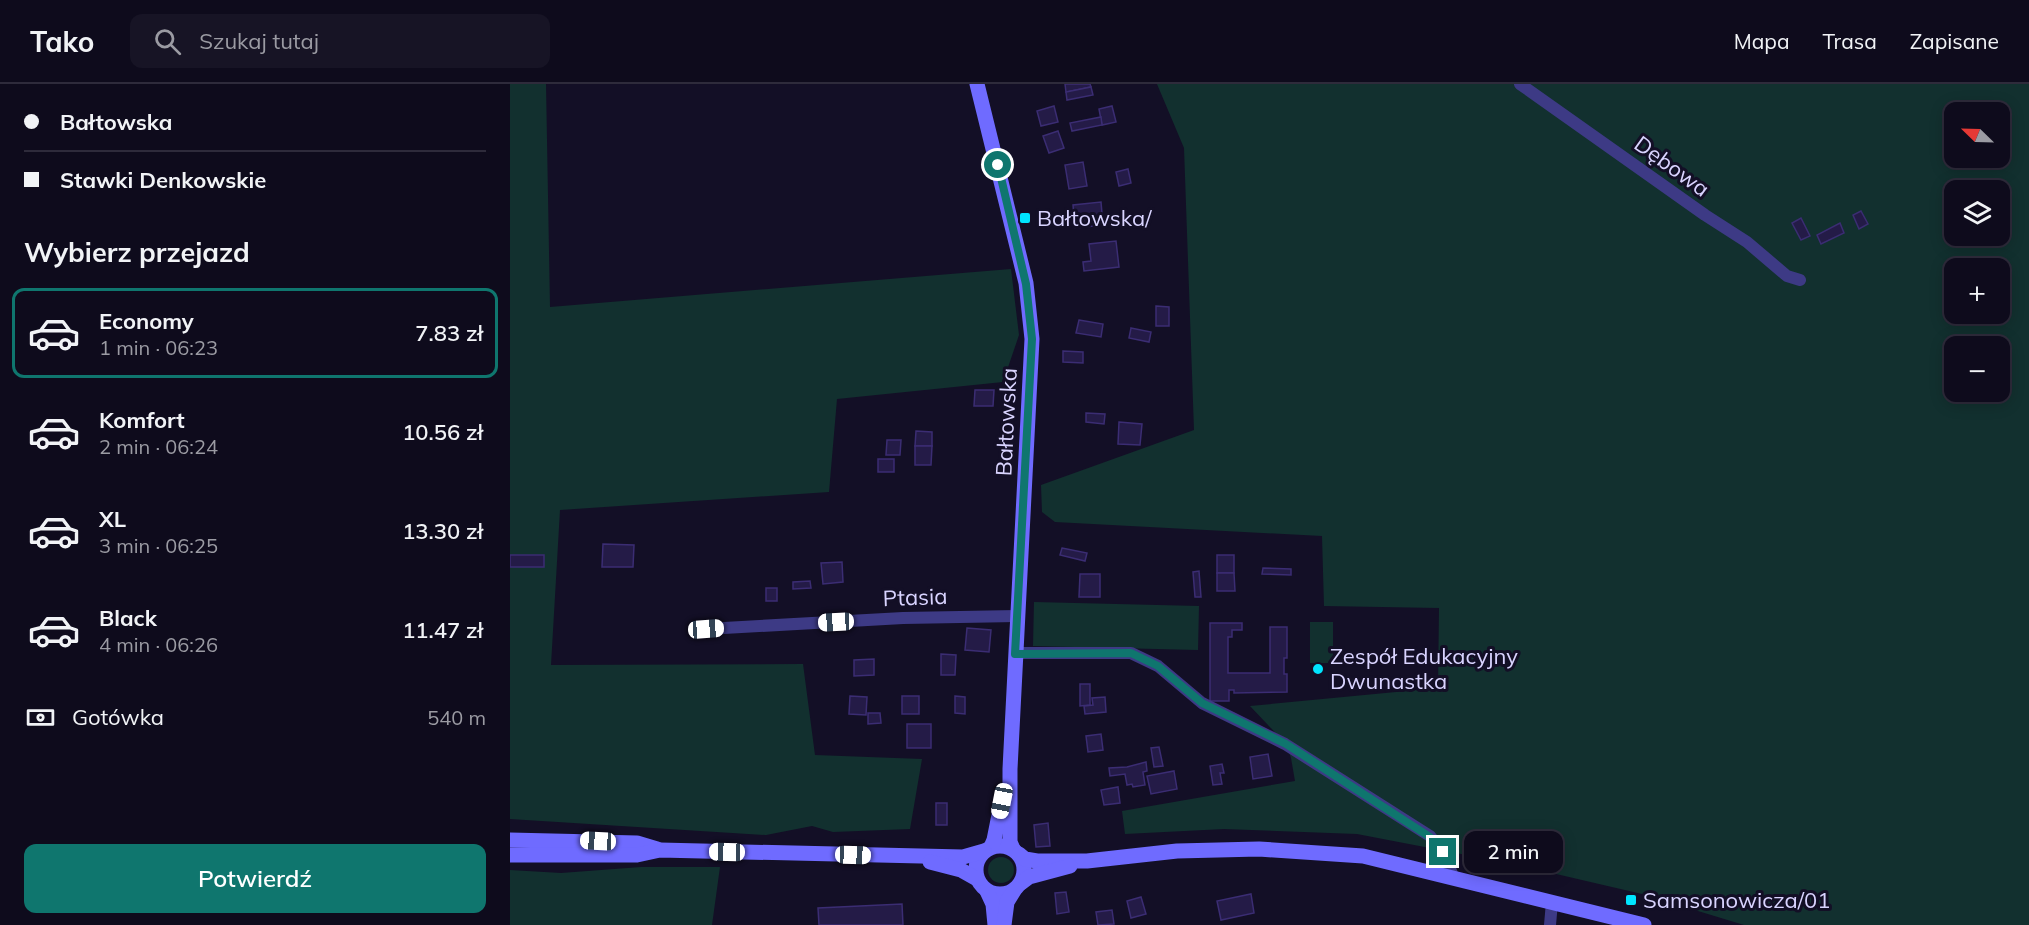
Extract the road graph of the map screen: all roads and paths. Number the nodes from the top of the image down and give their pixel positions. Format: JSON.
{"nodes":[{"id":1,"x":977,"y":84,"type":"edge"},
{"id":2,"x":1520,"y":84,"type":"edge"},
{"id":3,"x":1800,"y":280,"type":"dead end"},
{"id":4,"x":1017,"y":616,"type":"junction"},
{"id":5,"x":706,"y":629,"type":"dead end"},
{"id":6,"x":1015,"y":654,"type":"junction"},
{"id":7,"x":1010,"y":769,"type":"junction"},
{"id":8,"x":510,"y":840,"type":"edge"},
{"id":9,"x":988,"y":849,"type":"junction"},
{"id":10,"x":660,"y":850,"type":"junction"},
{"id":11,"x":1016,"y":852,"type":"junction"},
{"id":12,"x":510,"y":855,"type":"edge"},
{"id":13,"x":915,"y":857,"type":"junction"},
{"id":14,"x":1087,"y":861,"type":"junction"},
{"id":15,"x":1453,"y":876,"type":"junction"},
{"id":16,"x":982,"y":885,"type":"junction"},
{"id":17,"x":1018,"y":886,"type":"junction"},
{"id":18,"x":1552,"y":902,"type":"junction"},
{"id":19,"x":995,"y":925,"type":"edge"},
{"id":20,"x":1004,"y":925,"type":"edge"},
{"id":21,"x":1550,"y":925,"type":"edge"},
{"id":22,"x":1644,"y":925,"type":"edge"}],
"edges":[{"from":1,"to":4,"type":"main road","name":"Bałtowska"},
{"from":2,"to":3,"type":"street","name":"Dębowa"},
{"from":4,"to":5,"type":"street","name":"Ptasia"},
{"from":4,"to":6,"type":"main road","name":"Bałtowska"},
{"from":6,"to":7,"type":"main road","name":"Bałtowska"},
{"from":6,"to":15,"type":"street"},
{"from":7,"to":9,"type":"main road","name":"Bałtowska"},
{"from":7,"to":11,"type":"main road","name":"Bałtowska"},
{"from":8,"to":10,"type":"main road"},
{"from":9,"to":11,"type":"main road"},
{"from":9,"to":13,"type":"main road"},
{"from":9,"to":16,"type":"main road"},
{"from":10,"to":12,"type":"main road"},
{"from":10,"to":13,"type":"main road"},
{"from":11,"to":14,"type":"main road"},
{"from":11,"to":17,"type":"main road"},
{"from":13,"to":16,"type":"main road"},
{"from":14,"to":15,"type":"main road"},
{"from":14,"to":17,"type":"main road"},
{"from":15,"to":18,"type":"main road"},
{"from":16,"to":17,"type":"main road"},
{"from":16,"to":19,"type":"main road"},
{"from":17,"to":20,"type":"main road"},
{"from":18,"to":21,"type":"street"},
{"from":18,"to":22,"type":"main road"}]}
